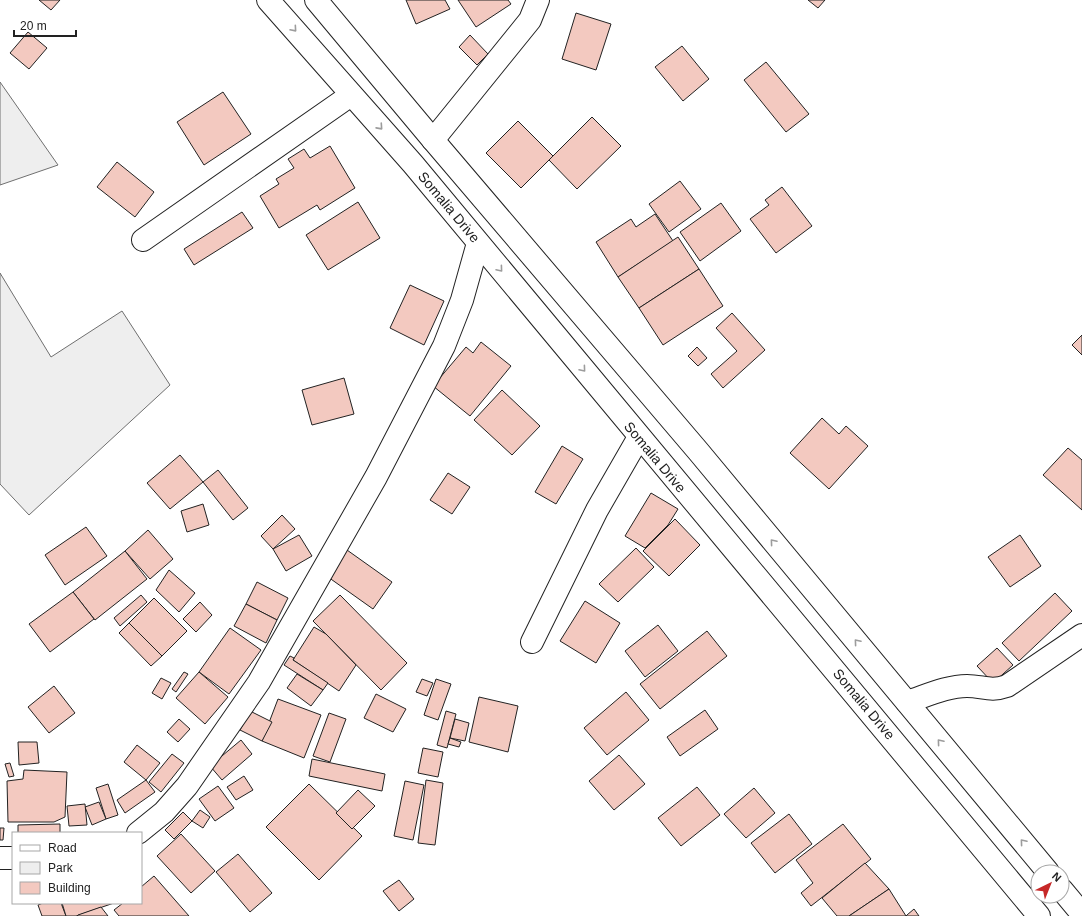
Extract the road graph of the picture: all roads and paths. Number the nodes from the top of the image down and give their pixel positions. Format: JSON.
{"nodes":[{"id":1,"x":268,"y":0,"type":"edge"},
{"id":2,"x":316,"y":0,"type":"edge"},
{"id":3,"x":538,"y":0,"type":"edge"},
{"id":4,"x":351,"y":95,"type":"junction"},
{"id":5,"x":433,"y":140,"type":"junction"},
{"id":6,"x":143,"y":240,"type":"dead end"},
{"id":7,"x":478,"y":243,"type":"junction"},
{"id":8,"x":640,"y":437,"type":"junction"},
{"id":9,"x":1082,"y":635,"type":"edge"},
{"id":10,"x":532,"y":642,"type":"dead end"},
{"id":11,"x":907,"y":702,"type":"junction"},
{"id":12,"x":139,"y":832,"type":"edge"},
{"id":13,"x":0,"y":858,"type":"edge"},
{"id":14,"x":12,"y":858,"type":"edge"},
{"id":15,"x":1041,"y":864,"type":"edge"},
{"id":16,"x":1070,"y":900,"type":"edge"},
{"id":17,"x":1082,"y":914,"type":"edge"},
{"id":18,"x":1039,"y":916,"type":"edge"}],
"edges":[{"from":1,"to":4,"type":"main road","name":"Somalia Drive","one_way":true},
{"from":2,"to":5,"type":"main road"},
{"from":3,"to":5,"type":"main road"},
{"from":4,"to":6,"type":"main road"},
{"from":4,"to":7,"type":"main road","name":"Somalia Drive","one_way":true},
{"from":11,"to":5,"type":"main road","one_way":true},
{"from":7,"to":8,"type":"main road","name":"Somalia Drive","one_way":true},
{"from":7,"to":12,"type":"main road"},
{"from":8,"to":10,"type":"main road"},
{"from":8,"to":18,"type":"main road","name":"Somalia Drive"},
{"from":9,"to":11,"type":"main road"},
{"from":15,"to":11,"type":"main road","one_way":true},
{"from":13,"to":14,"type":"main road"},
{"from":16,"to":17,"type":"main road"}]}
